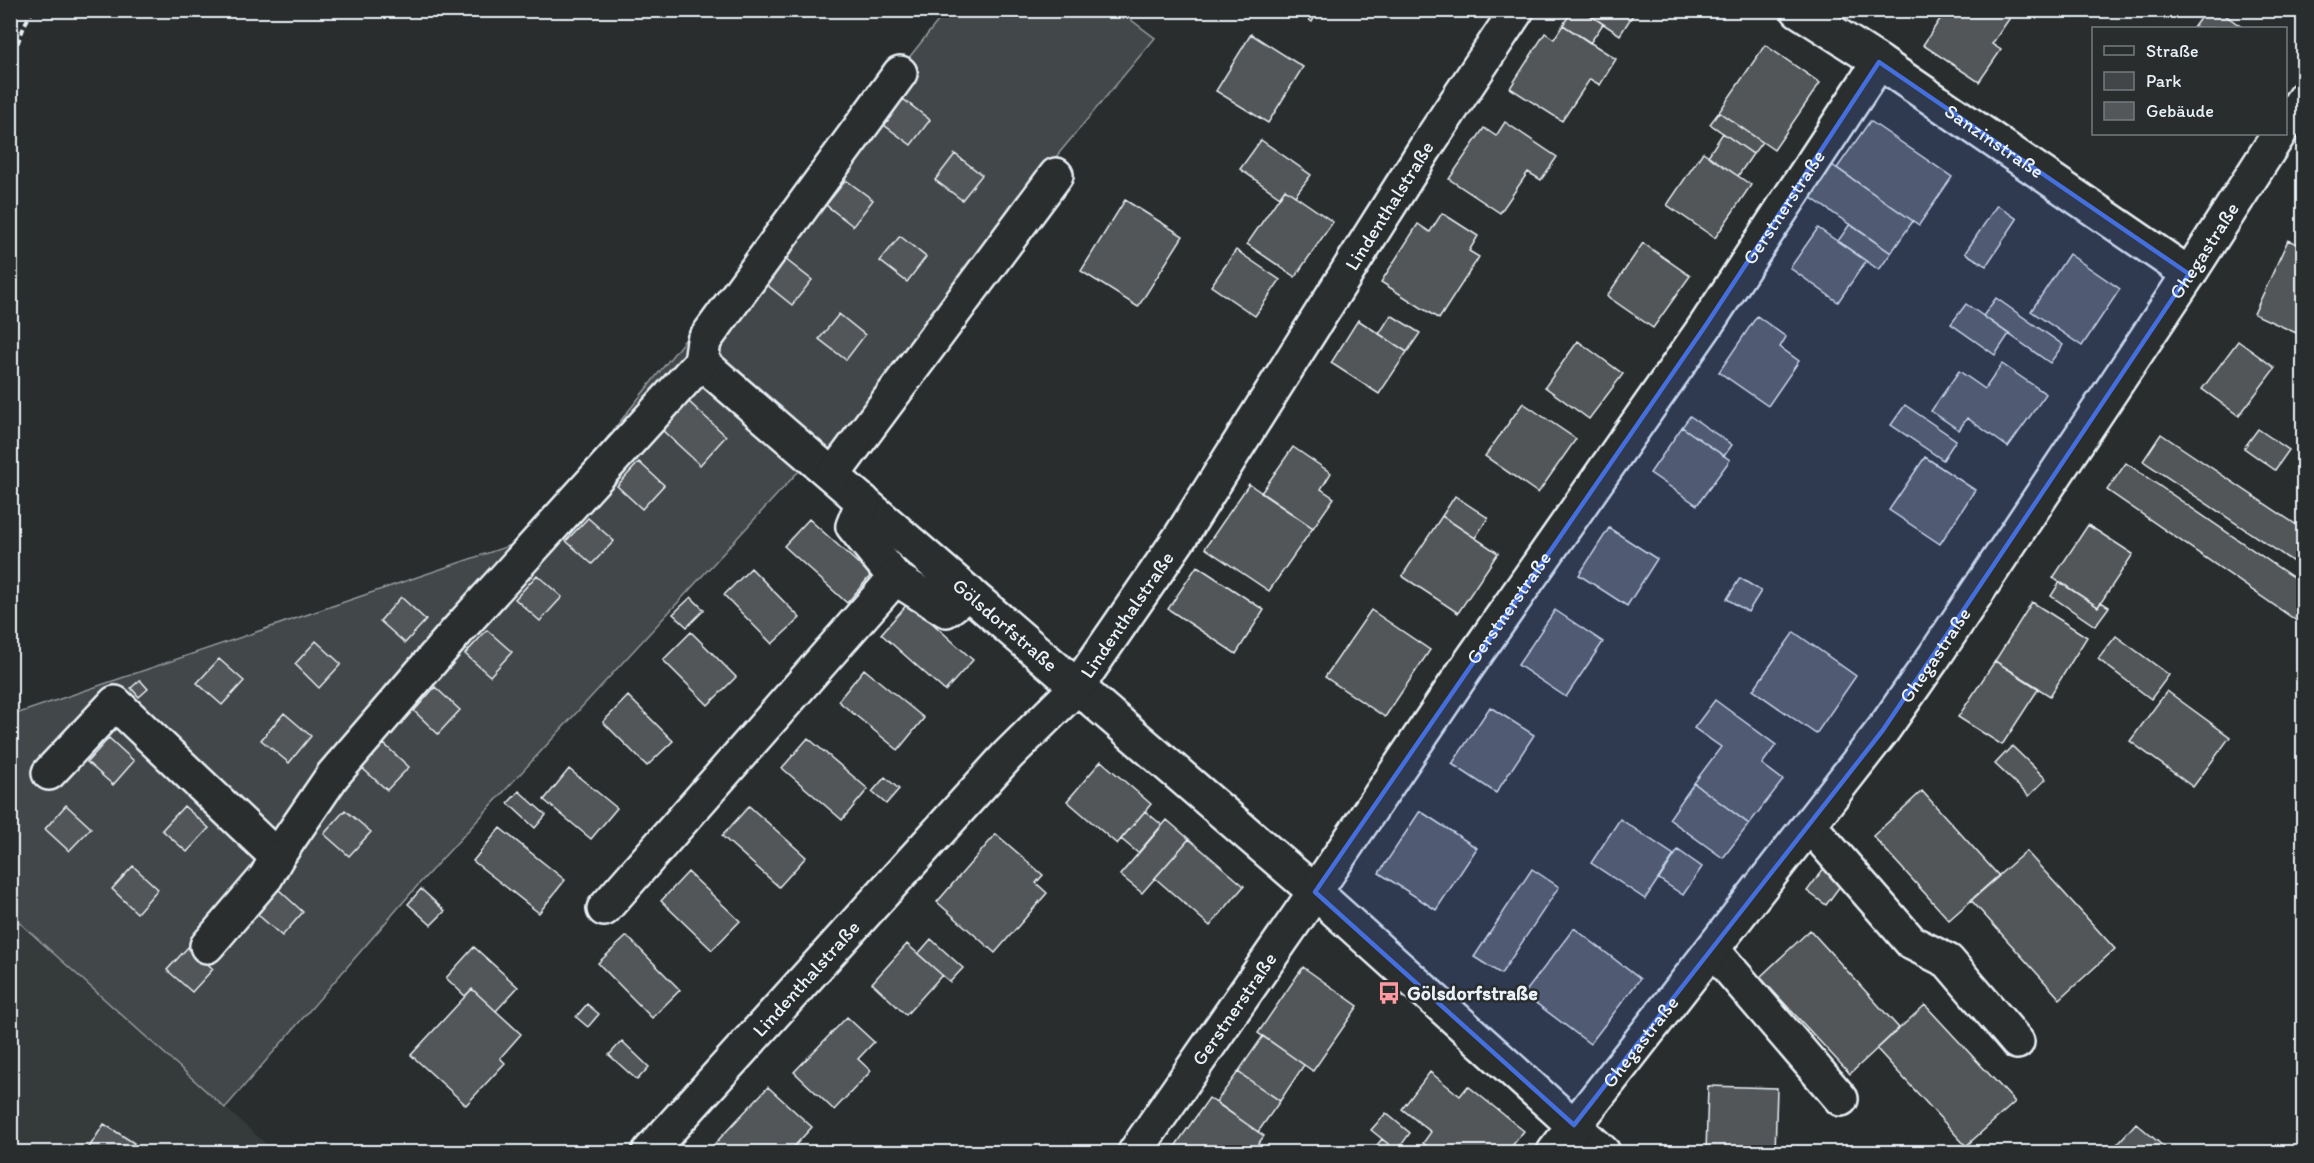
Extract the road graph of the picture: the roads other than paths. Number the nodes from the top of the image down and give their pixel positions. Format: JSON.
{"nodes":[{"id":1,"x":1517,"y":10,"type":"edge"},
{"id":2,"x":1798,"y":10,"type":"edge"},
{"id":3,"x":1879,"y":62,"type":"junction"},
{"id":4,"x":900,"y":73,"type":"dead end"},
{"id":5,"x":2304,"y":98,"type":"edge"},
{"id":6,"x":2287,"y":123,"type":"edge"},
{"id":7,"x":2278,"y":135,"type":"edge"},
{"id":8,"x":1056,"y":175,"type":"dead end"},
{"id":9,"x":2189,"y":274,"type":"junction"},
{"id":10,"x":701,"y":362,"type":"junction"},
{"id":11,"x":833,"y":475,"type":"junction"},
{"id":12,"x":862,"y":501,"type":"junction"},
{"id":13,"x":895,"y":578,"type":"junction"},
{"id":14,"x":969,"y":593,"type":"junction"},
{"id":15,"x":1077,"y":687,"type":"junction"},
{"id":16,"x":49,"y":773,"type":"dead end"},
{"id":17,"x":1810,"y":826,"type":"junction"},
{"id":18,"x":277,"y":857,"type":"junction"},
{"id":19,"x":1315,"y":892,"type":"junction"},
{"id":20,"x":604,"y":909,"type":"dead end"},
{"id":21,"x":207,"y":946,"type":"dead end"},
{"id":22,"x":1713,"y":950,"type":"junction"},
{"id":23,"x":2016,"y":1042,"type":"dead end"},
{"id":24,"x":1841,"y":1099,"type":"dead end"},
{"id":25,"x":1574,"y":1125,"type":"junction"},
{"id":26,"x":649,"y":1152,"type":"edge"},
{"id":27,"x":1135,"y":1152,"type":"edge"},
{"id":28,"x":1554,"y":1152,"type":"edge"},
{"id":29,"x":1603,"y":1152,"type":"edge"}],
"edges":[{"from":1,"to":15,"type":"street","name":"Lindenthalstraße"},
{"from":2,"to":3,"type":"street","name":"Sanzinstraße"},
{"from":3,"to":9,"type":"street","name":"Sanzinstraße"},
{"from":3,"to":19,"type":"street","name":"Gerstnerstraße"},
{"from":4,"to":10,"type":"street"},
{"from":5,"to":6,"type":"street"},
{"from":7,"to":9,"type":"street","name":"Ghegastraße"},
{"from":8,"to":11,"type":"street"},
{"from":9,"to":17,"type":"street","name":"Ghegastraße"},
{"from":10,"to":11,"type":"street","name":"Gölsdorfstraße"},
{"from":10,"to":18,"type":"street"},
{"from":11,"to":12,"type":"street","name":"Gölsdorfstraße"},
{"from":12,"to":13,"type":"street"},
{"from":12,"to":14,"type":"street","name":"Gölsdorfstraße"},
{"from":13,"to":14,"type":"street"},
{"from":13,"to":20,"type":"street"},
{"from":14,"to":15,"type":"street","name":"Gölsdorfstraße"},
{"from":15,"to":19,"type":"street","name":"Gölsdorfstraße"},
{"from":15,"to":26,"type":"street","name":"Lindenthalstraße"},
{"from":16,"to":18,"type":"street"},
{"from":17,"to":22,"type":"street","name":"Ghegastraße"},
{"from":17,"to":23,"type":"street"},
{"from":18,"to":21,"type":"street"},
{"from":19,"to":25,"type":"street","name":"Gölsdorfstraße"},
{"from":19,"to":27,"type":"street","name":"Gerstnerstraße"},
{"from":22,"to":24,"type":"street"},
{"from":22,"to":25,"type":"street","name":"Ghegastraße"},
{"from":25,"to":28,"type":"street","name":"Ghegastraße"},
{"from":25,"to":29,"type":"street","name":"Gölsdorfstraße"}]}
